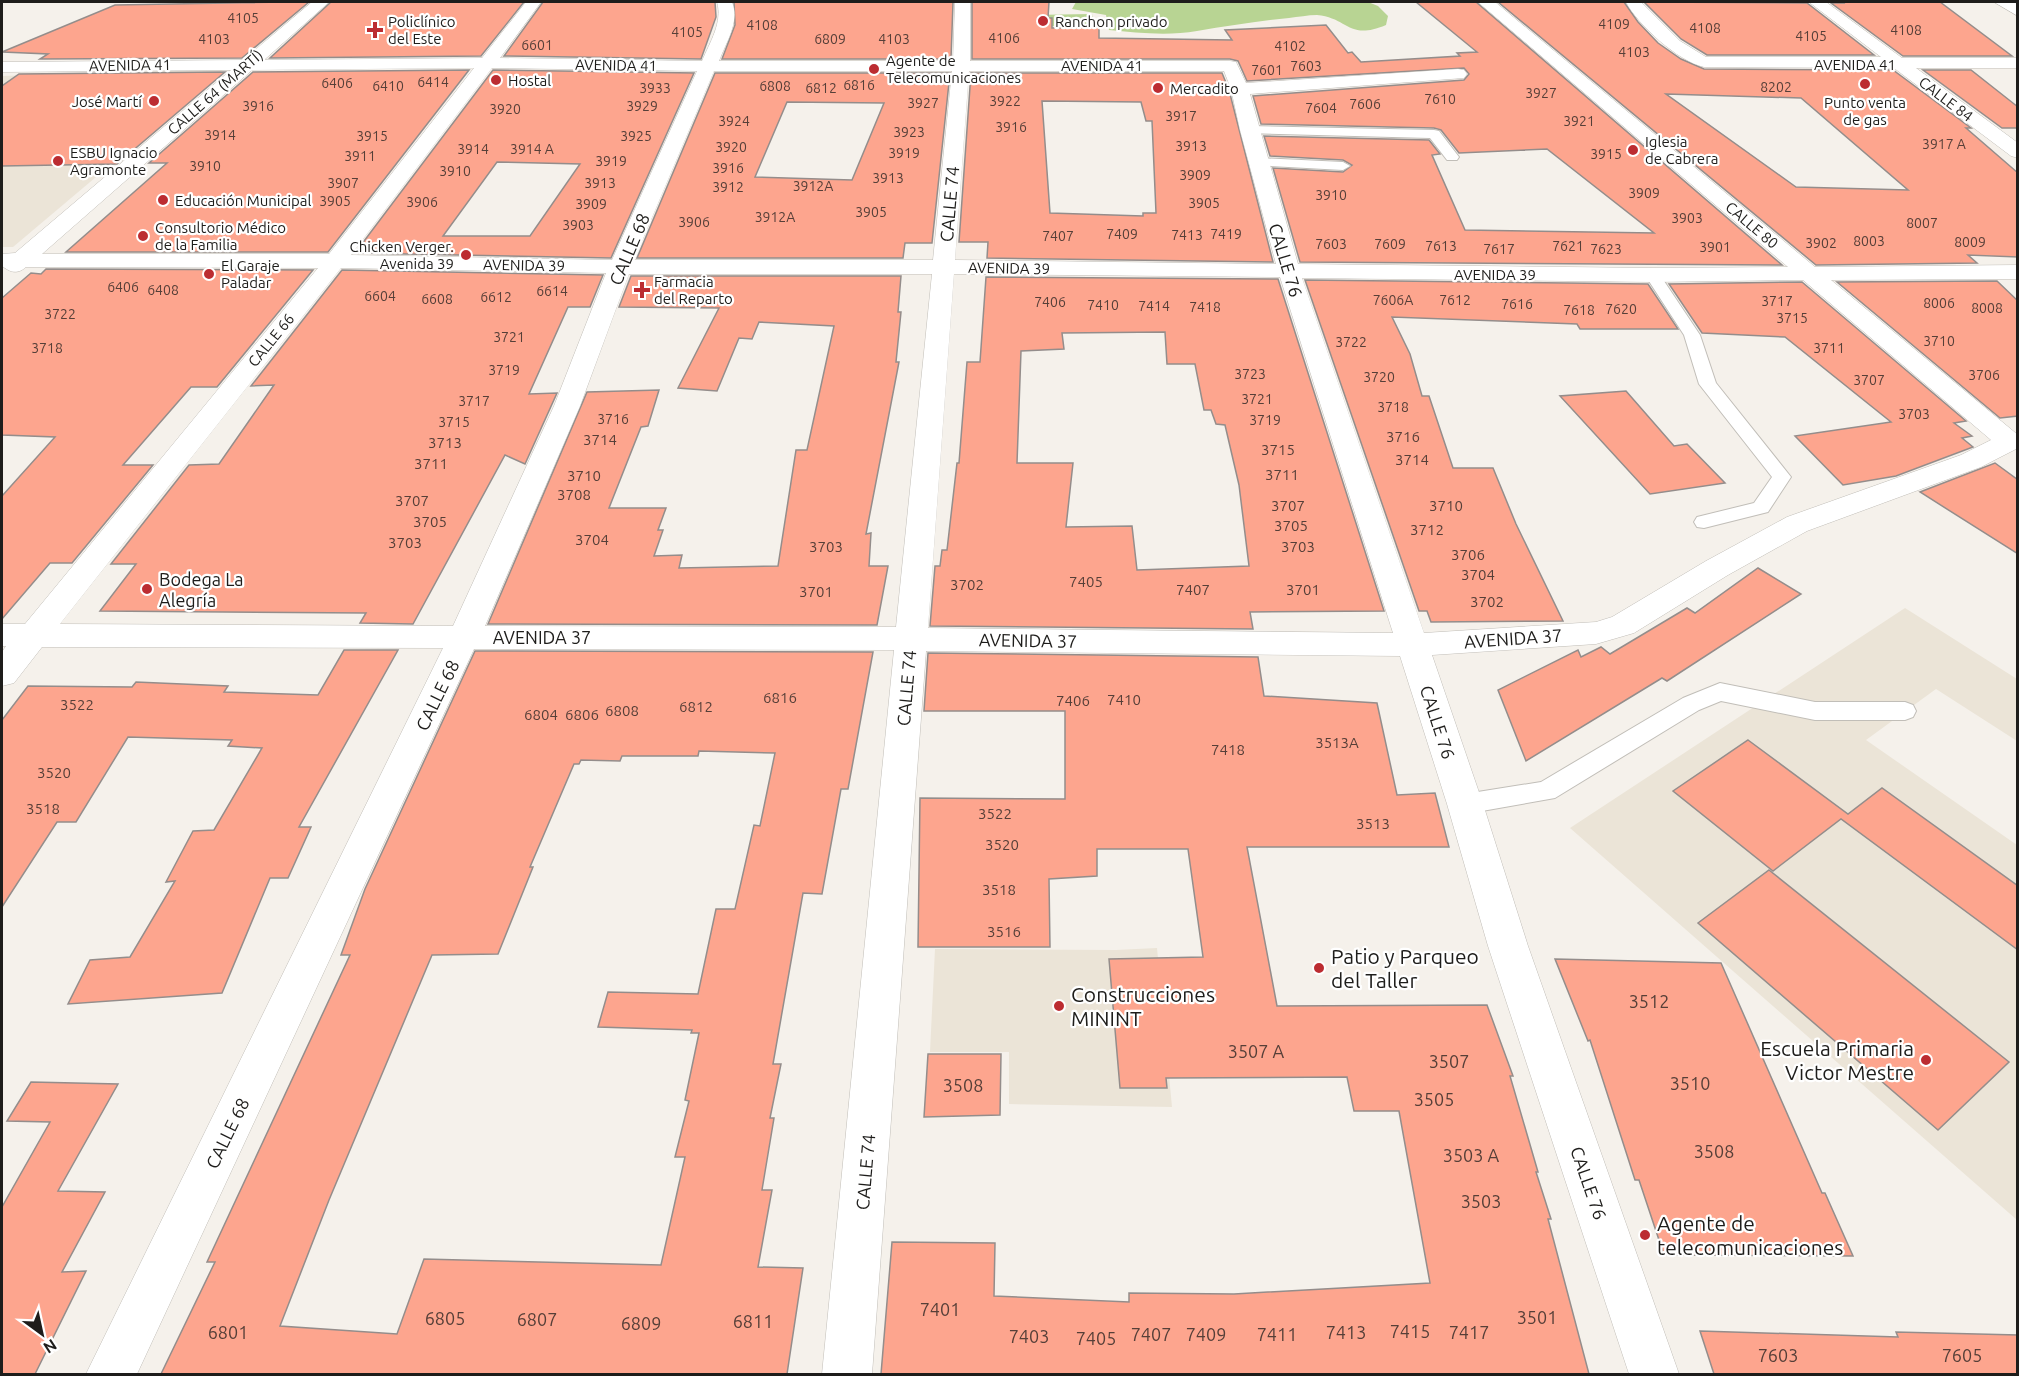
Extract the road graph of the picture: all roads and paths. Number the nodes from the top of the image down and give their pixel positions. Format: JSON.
{"nodes":[{"id":1,"x":321,"y":2,"type":"edge"},
{"id":2,"x":534,"y":2,"type":"edge"},
{"id":3,"x":725,"y":2,"type":"edge"},
{"id":4,"x":963,"y":2,"type":"edge"},
{"id":5,"x":1486,"y":2,"type":"edge"},
{"id":6,"x":1633,"y":2,"type":"edge"},
{"id":7,"x":1817,"y":2,"type":"edge"},
{"id":8,"x":2002,"y":2,"type":"edge"},
{"id":9,"x":2018,"y":11,"type":"edge"},
{"id":10,"x":485,"y":63,"type":"junction"},
{"id":11,"x":2018,"y":63,"type":"edge"},
{"id":12,"x":246,"y":64,"type":"junction"},
{"id":13,"x":1900,"y":64,"type":"junction"},
{"id":14,"x":961,"y":65,"type":"junction"},
{"id":15,"x":708,"y":66,"type":"junction"},
{"id":16,"x":2,"y":67,"type":"edge"},
{"id":17,"x":1458,"y":74,"type":"dead end"},
{"id":18,"x":1235,"y":77,"type":"junction"},
{"id":19,"x":1249,"y":130,"type":"junction"},
{"id":20,"x":2018,"y":152,"type":"edge"},
{"id":21,"x":1452,"y":157,"type":"dead end"},
{"id":22,"x":1258,"y":162,"type":"junction"},
{"id":23,"x":1343,"y":166,"type":"dead end"},
{"id":24,"x":11,"y":260,"type":"edge"},
{"id":25,"x":335,"y":261,"type":"junction"},
{"id":26,"x":620,"y":267,"type":"junction"},
{"id":27,"x":944,"y":267,"type":"junction"},
{"id":28,"x":1289,"y":272,"type":"junction"},
{"id":29,"x":2018,"y":272,"type":"edge"},
{"id":30,"x":1653,"y":275,"type":"junction"},
{"id":31,"x":1810,"y":275,"type":"junction"},
{"id":32,"x":2,"y":277,"type":"edge"},
{"id":33,"x":2014,"y":446,"type":"edge"},
{"id":34,"x":1704,"y":522,"type":"dead end"},
{"id":35,"x":2,"y":635,"type":"edge"},
{"id":36,"x":33,"y":635,"type":"junction"},
{"id":37,"x":464,"y":637,"type":"junction"},
{"id":38,"x":910,"y":639,"type":"junction"},
{"id":39,"x":1412,"y":645,"type":"junction"},
{"id":40,"x":2,"y":674,"type":"edge"},
{"id":41,"x":1905,"y":711,"type":"dead end"},
{"id":42,"x":1465,"y":804,"type":"junction"},
{"id":43,"x":111,"y":1374,"type":"edge"},
{"id":44,"x":847,"y":1374,"type":"edge"},
{"id":45,"x":1654,"y":1374,"type":"edge"}],
"edges":[{"from":1,"to":12,"type":"street","name":"CALLE 64 (MARTÍ)"},
{"from":2,"to":10,"type":"street","name":"CALLE 66"},
{"from":3,"to":15,"type":"street","name":"CALLE 68"},
{"from":4,"to":14,"type":"street","name":"CALLE 74"},
{"from":5,"to":31,"type":"street","name":"CALLE 80"},
{"from":6,"to":13,"type":"street","name":"AVENIDA 41"},
{"from":7,"to":13,"type":"street","name":"CALLE 84"},
{"from":8,"to":9,"type":"street"},
{"from":10,"to":12,"type":"street","name":"AVENIDA 41"},
{"from":10,"to":15,"type":"street","name":"AVENIDA 41"},
{"from":10,"to":25,"type":"street","name":"CALLE 66"},
{"from":11,"to":13,"type":"street","name":"AVENIDA 41"},
{"from":12,"to":16,"type":"street","name":"AVENIDA 41"},
{"from":12,"to":24,"type":"street","name":"CALLE 64 (MARTÍ)"},
{"from":13,"to":20,"type":"street","name":"CALLE 84"},
{"from":14,"to":15,"type":"street","name":"AVENIDA 41"},
{"from":14,"to":18,"type":"street","name":"AVENIDA 41"},
{"from":14,"to":27,"type":"street","name":"CALLE 74"},
{"from":15,"to":26,"type":"street","name":"CALLE 68"},
{"from":17,"to":18,"type":"street","name":"AVENIDA 41"},
{"from":18,"to":19,"type":"street","name":"CALLE 76"},
{"from":19,"to":21,"type":"lane"},
{"from":19,"to":22,"type":"street","name":"CALLE 76"},
{"from":22,"to":23,"type":"lane"},
{"from":22,"to":28,"type":"street","name":"CALLE 76"},
{"from":24,"to":25,"type":"street","name":"AVENIDA 39"},
{"from":24,"to":32,"type":"street","name":"CALLE 64 (MARTÍ)"},
{"from":25,"to":26,"type":"street","name":"AVENIDA 39"},
{"from":25,"to":36,"type":"street","name":"CALLE 66"},
{"from":26,"to":27,"type":"street","name":"AVENIDA 39"},
{"from":26,"to":37,"type":"street","name":"CALLE 68"},
{"from":27,"to":28,"type":"street","name":"AVENIDA 39"},
{"from":27,"to":38,"type":"street","name":"CALLE 74"},
{"from":28,"to":30,"type":"street","name":"AVENIDA 39"},
{"from":28,"to":39,"type":"street","name":"CALLE 76"},
{"from":29,"to":31,"type":"street","name":"AVENIDA 39"},
{"from":30,"to":31,"type":"street","name":"AVENIDA 39"},
{"from":30,"to":34,"type":"lane"},
{"from":31,"to":33,"type":"street","name":"CALLE 80"},
{"from":33,"to":39,"type":"street","name":"AVENIDA 37"},
{"from":35,"to":36,"type":"street","name":"AVENIDA 37"},
{"from":36,"to":37,"type":"street","name":"AVENIDA 37"},
{"from":36,"to":40,"type":"street","name":"CALLE 66"},
{"from":37,"to":38,"type":"street","name":"AVENIDA 37"},
{"from":37,"to":43,"type":"street","name":"CALLE 68"},
{"from":38,"to":39,"type":"street","name":"AVENIDA 37"},
{"from":38,"to":44,"type":"street","name":"CALLE 74"},
{"from":39,"to":42,"type":"street","name":"CALLE 76"},
{"from":41,"to":42,"type":"lane"},
{"from":42,"to":45,"type":"street","name":"CALLE 76"}]}
